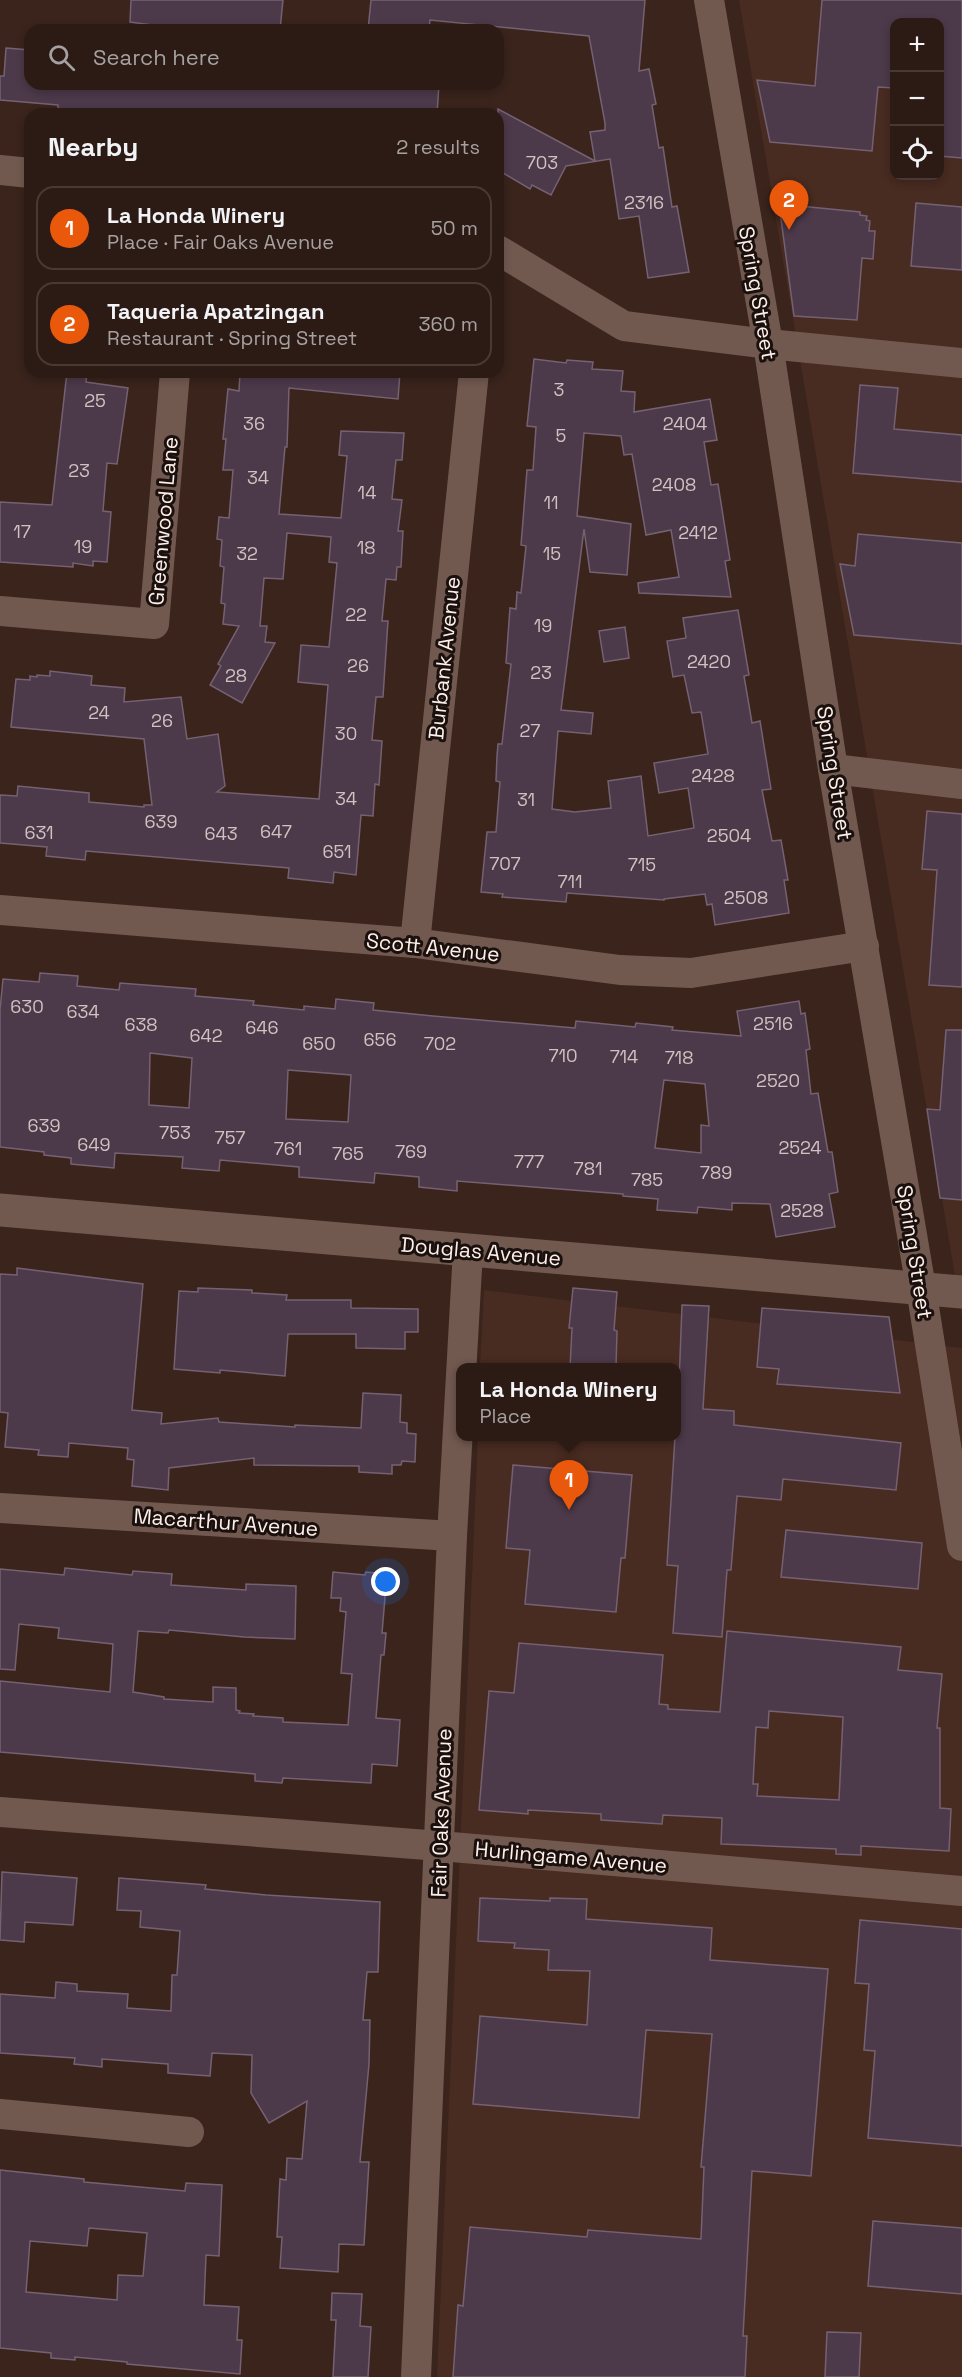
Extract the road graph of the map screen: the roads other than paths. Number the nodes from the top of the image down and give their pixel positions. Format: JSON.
{"nodes":[{"id":1,"x":709,"y":0,"type":"edge"},
{"id":2,"x":0,"y":170,"type":"edge"},
{"id":3,"x":24,"y":172,"type":"edge"},
{"id":4,"x":504,"y":254,"type":"edge"},
{"id":5,"x":768,"y":344,"type":"junction"},
{"id":6,"x":962,"y":363,"type":"edge"},
{"id":7,"x":174,"y":378,"type":"edge"},
{"id":8,"x":473,"y":378,"type":"edge"},
{"id":9,"x":0,"y":610,"type":"edge"},
{"id":10,"x":833,"y":770,"type":"junction"},
{"id":11,"x":962,"y":784,"type":"edge"},
{"id":12,"x":0,"y":910,"type":"edge"},
{"id":13,"x":415,"y":944,"type":"junction"},
{"id":14,"x":864,"y":946,"type":"junction"},
{"id":15,"x":0,"y":1210,"type":"edge"},
{"id":16,"x":468,"y":1250,"type":"junction"},
{"id":17,"x":921,"y":1288,"type":"junction"},
{"id":18,"x":962,"y":1292,"type":"edge"},
{"id":19,"x":462,"y":1363,"type":"edge"},
{"id":20,"x":457,"y":1441,"type":"edge"},
{"id":21,"x":0,"y":1508,"type":"edge"},
{"id":22,"x":452,"y":1536,"type":"junction"},
{"id":23,"x":962,"y":1546,"type":"edge"},
{"id":24,"x":0,"y":1812,"type":"edge"},
{"id":25,"x":440,"y":1846,"type":"junction"},
{"id":26,"x":962,"y":1891,"type":"edge"},
{"id":27,"x":0,"y":2114,"type":"edge"},
{"id":28,"x":189,"y":2132,"type":"dead end"},
{"id":29,"x":416,"y":2377,"type":"edge"}],
"edges":[{"from":1,"to":5,"type":"street","name":"Spring Street"},
{"from":2,"to":3,"type":"street"},
{"from":4,"to":5,"type":"street"},
{"from":5,"to":6,"type":"street"},
{"from":5,"to":10,"type":"street","name":"Spring Street"},
{"from":7,"to":9,"type":"street","name":"Greenwood Lane"},
{"from":8,"to":13,"type":"street","name":"Burbank Avenue"},
{"from":10,"to":11,"type":"street"},
{"from":10,"to":14,"type":"street","name":"Spring Street"},
{"from":12,"to":13,"type":"street","name":"Scott Avenue"},
{"from":13,"to":14,"type":"street","name":"Scott Avenue"},
{"from":14,"to":17,"type":"street","name":"Spring Street"},
{"from":15,"to":16,"type":"street","name":"Douglas Avenue"},
{"from":16,"to":17,"type":"street","name":"Douglas Avenue"},
{"from":16,"to":19,"type":"street","name":"Fair Oaks Avenue"},
{"from":17,"to":18,"type":"street","name":"Douglas Avenue"},
{"from":17,"to":23,"type":"street","name":"Spring Street"},
{"from":20,"to":22,"type":"street","name":"Fair Oaks Avenue"},
{"from":21,"to":22,"type":"street","name":"Macarthur Avenue"},
{"from":22,"to":25,"type":"street","name":"Fair Oaks Avenue"},
{"from":24,"to":25,"type":"street","name":"Hurlingame Avenue"},
{"from":25,"to":26,"type":"street","name":"Hurlingame Avenue"},
{"from":25,"to":29,"type":"street","name":"Fair Oaks Avenue"},
{"from":27,"to":28,"type":"street"}]}
